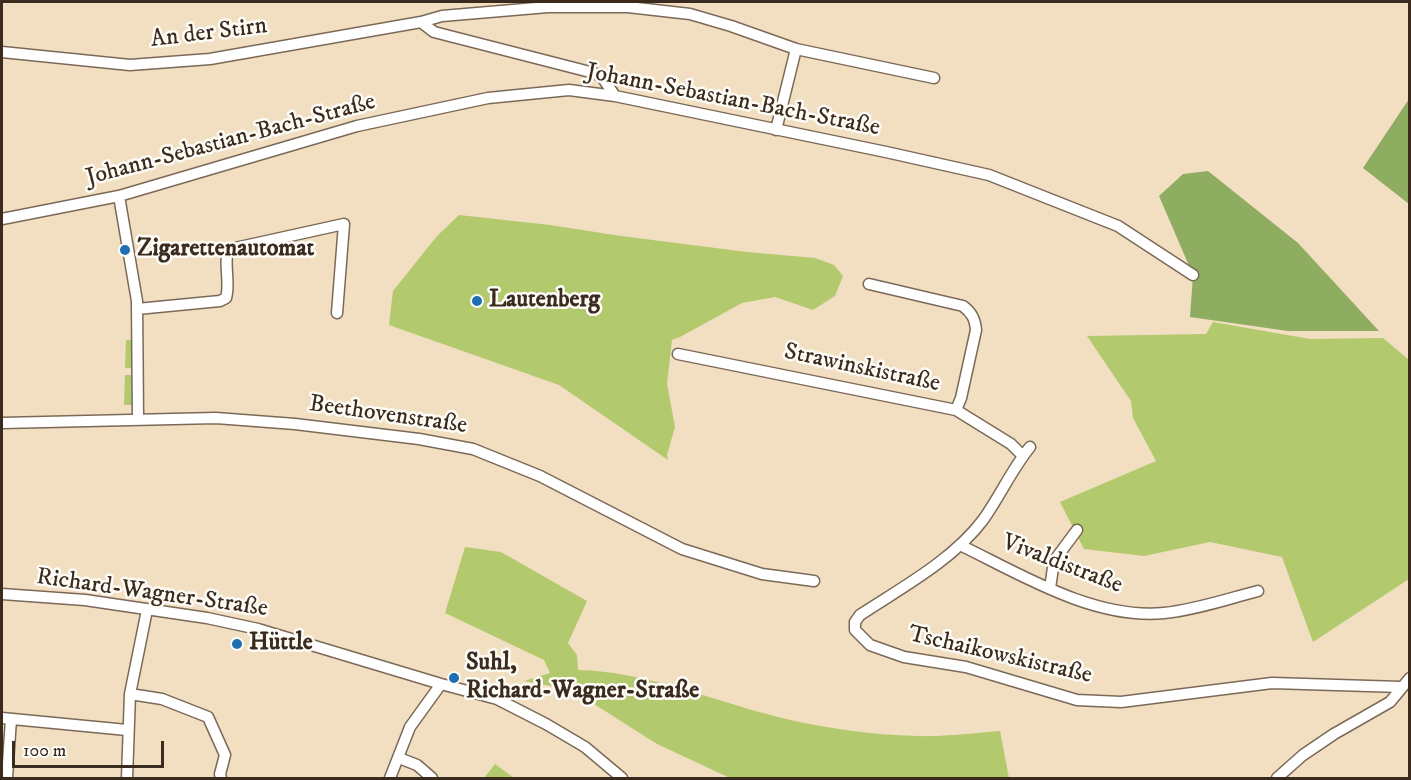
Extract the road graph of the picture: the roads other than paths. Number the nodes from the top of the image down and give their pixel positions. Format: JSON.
{"nodes":[{"id":1,"x":421,"y":22,"type":"junction"},
{"id":2,"x":796,"y":49,"type":"junction"},
{"id":3,"x":2,"y":52,"type":"edge"},
{"id":4,"x":934,"y":78,"type":"dead end"},
{"id":5,"x":615,"y":96,"type":"junction"},
{"id":6,"x":776,"y":130,"type":"junction"},
{"id":7,"x":119,"y":196,"type":"junction"},
{"id":8,"x":2,"y":219,"type":"edge"},
{"id":9,"x":1193,"y":275,"type":"dead end"},
{"id":10,"x":869,"y":284,"type":"dead end"},
{"id":11,"x":137,"y":309,"type":"junction"},
{"id":12,"x":337,"y":313,"type":"dead end"},
{"id":13,"x":678,"y":354,"type":"dead end"},
{"id":14,"x":956,"y":410,"type":"junction"},
{"id":15,"x":138,"y":418,"type":"junction"},
{"id":16,"x":2,"y":423,"type":"edge"},
{"id":17,"x":1030,"y":447,"type":"dead end"},
{"id":18,"x":1023,"y":456,"type":"junction"},
{"id":19,"x":1077,"y":530,"type":"dead end"},
{"id":20,"x":960,"y":545,"type":"junction"},
{"id":21,"x":814,"y":581,"type":"dead end"},
{"id":22,"x":1050,"y":588,"type":"junction"},
{"id":23,"x":1258,"y":591,"type":"dead end"},
{"id":24,"x":2,"y":594,"type":"edge"},
{"id":25,"x":147,"y":610,"type":"junction"},
{"id":26,"x":1410,"y":678,"type":"edge"},
{"id":27,"x":441,"y":684,"type":"junction"},
{"id":28,"x":1401,"y":687,"type":"junction"},
{"id":29,"x":130,"y":694,"type":"junction"},
{"id":30,"x":6,"y":718,"type":"edge"},
{"id":31,"x":127,"y":730,"type":"junction"},
{"id":32,"x":399,"y":758,"type":"junction"},
{"id":33,"x":7,"y":778,"type":"edge"},
{"id":34,"x":127,"y":778,"type":"edge"},
{"id":35,"x":221,"y":778,"type":"edge"},
{"id":36,"x":390,"y":778,"type":"edge"},
{"id":37,"x":432,"y":778,"type":"edge"},
{"id":38,"x":622,"y":778,"type":"edge"},
{"id":39,"x":1277,"y":778,"type":"edge"}],
"edges":[{"from":1,"to":2,"type":"street","name":"An der Stirn"},
{"from":1,"to":3,"type":"street","name":"An der Stirn"},
{"from":1,"to":5,"type":"street"},
{"from":2,"to":4,"type":"street","name":"An der Stirn"},
{"from":2,"to":6,"type":"street"},
{"from":5,"to":6,"type":"street","name":"Johann-Sebastian-Bach-Straße"},
{"from":5,"to":7,"type":"street","name":"Johann-Sebastian-Bach-Straße"},
{"from":6,"to":9,"type":"street","name":"Johann-Sebastian-Bach-Straße"},
{"from":7,"to":8,"type":"street","name":"Johann-Sebastian-Bach-Straße"},
{"from":7,"to":11,"type":"street"},
{"from":10,"to":14,"type":"street"},
{"from":11,"to":12,"type":"street"},
{"from":11,"to":15,"type":"street"},
{"from":13,"to":14,"type":"street","name":"Strawinskistraße"},
{"from":14,"to":18,"type":"street","name":"Strawinskistraße"},
{"from":15,"to":16,"type":"street","name":"Beethovenstraße"},
{"from":15,"to":21,"type":"street","name":"Beethovenstraße"},
{"from":17,"to":18,"type":"street","name":"Tschaikowskistraße"},
{"from":18,"to":20,"type":"street","name":"Tschaikowskistraße"},
{"from":19,"to":22,"type":"street"},
{"from":20,"to":22,"type":"street","name":"Vivaldistraße"},
{"from":20,"to":28,"type":"street","name":"Tschaikowskistraße"},
{"from":22,"to":23,"type":"street","name":"Vivaldistraße"},
{"from":24,"to":25,"type":"street","name":"Richard-Wagner-Straße"},
{"from":25,"to":27,"type":"street","name":"Richard-Wagner-Straße"},
{"from":25,"to":29,"type":"street"},
{"from":26,"to":28,"type":"street"},
{"from":27,"to":32,"type":"street"},
{"from":27,"to":38,"type":"street","name":"Richard-Wagner-Straße"},
{"from":28,"to":39,"type":"street"},
{"from":29,"to":31,"type":"street"},
{"from":29,"to":35,"type":"street"},
{"from":30,"to":31,"type":"street"},
{"from":30,"to":33,"type":"street"},
{"from":31,"to":34,"type":"street"},
{"from":32,"to":36,"type":"street"},
{"from":32,"to":37,"type":"street"}]}
